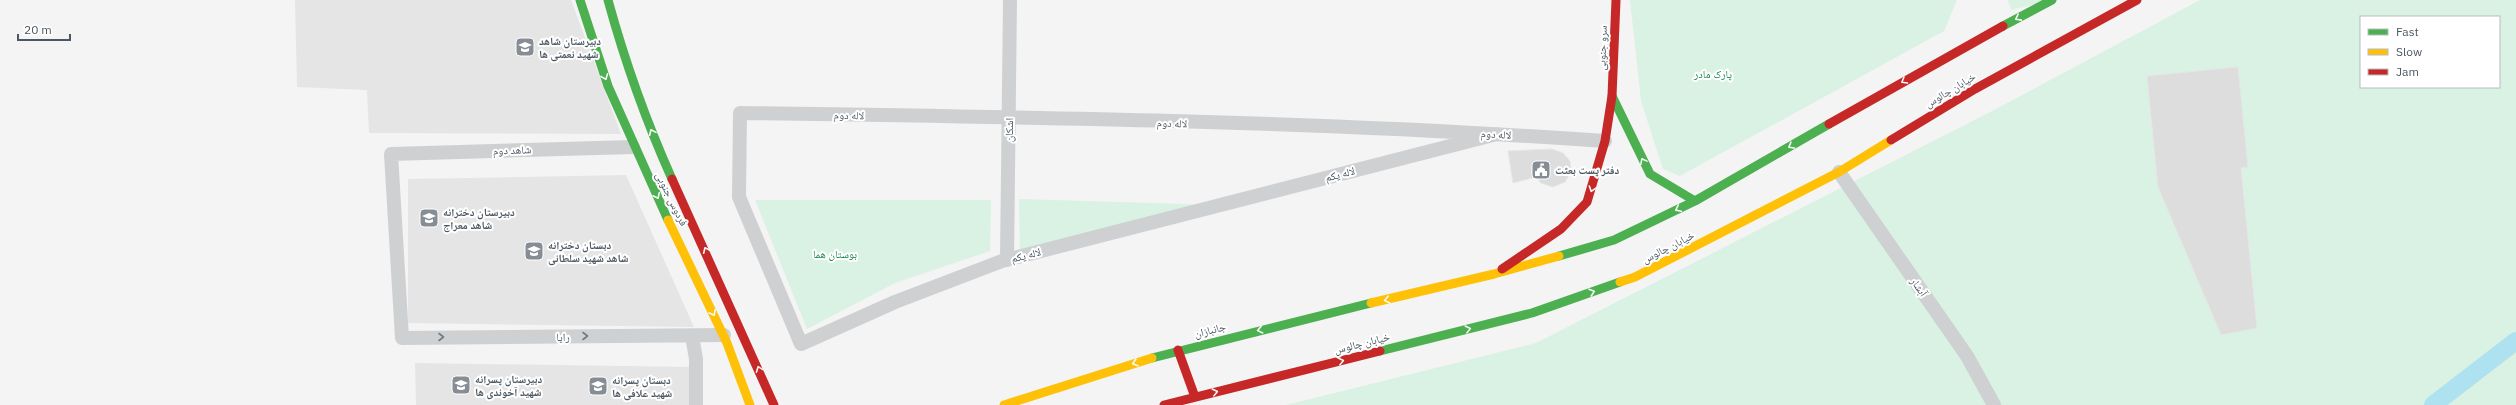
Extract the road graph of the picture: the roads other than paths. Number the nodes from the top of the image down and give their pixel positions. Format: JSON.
{"nodes":[{"id":1,"x":580,"y":0,"type":"edge"},
{"id":2,"x":608,"y":0,"type":"edge"},
{"id":3,"x":1010,"y":0,"type":"edge"},
{"id":4,"x":1616,"y":0,"type":"edge"},
{"id":5,"x":2052,"y":0,"type":"edge"},
{"id":6,"x":2137,"y":0,"type":"edge"},
{"id":7,"x":1612,"y":96,"type":"junction"},
{"id":8,"x":740,"y":113,"type":"joint"},
{"id":9,"x":1009,"y":117,"type":"junction"},
{"id":10,"x":1497,"y":134,"type":"junction"},
{"id":11,"x":1604,"y":141,"type":"junction"},
{"id":12,"x":633,"y":147,"type":"junction"},
{"id":13,"x":1839,"y":172,"type":"junction"},
{"id":14,"x":1694,"y":201,"type":"junction"},
{"id":15,"x":1007,"y":260,"type":"junction"},
{"id":16,"x":1494,"y":274,"type":"junction"},
{"id":17,"x":724,"y":335,"type":"junction"},
{"id":18,"x":692,"y":336,"type":"junction"},
{"id":19,"x":402,"y":338,"type":"joint"},
{"id":20,"x":1178,"y":350,"type":"junction"},
{"id":21,"x":1195,"y":397,"type":"junction"},
{"id":22,"x":696,"y":405,"type":"edge"},
{"id":23,"x":750,"y":405,"type":"edge"},
{"id":24,"x":774,"y":405,"type":"edge"},
{"id":25,"x":1004,"y":405,"type":"edge"},
{"id":26,"x":1164,"y":405,"type":"edge"},
{"id":27,"x":1994,"y":405,"type":"edge"}],
"edges":[{"from":1,"to":12,"type":"main road","name":"فردوس جنوبی","one_way":true},
{"from":24,"to":2,"type":"main road","name":"فردوس جنوبی","one_way":true},
{"from":3,"to":9,"type":"street","name":"اشکان"},
{"from":4,"to":7,"type":"main road","name":"سرو جنوبی"},
{"from":5,"to":14,"type":"main road","one_way":true},
{"from":6,"to":13,"type":"main road","name":"خیابان چالوس"},
{"from":7,"to":11,"type":"main road","name":"سرو جنوبی"},
{"from":14,"to":7,"type":"main road","one_way":true},
{"from":8,"to":9,"type":"street","name":"لاله دوم"},
{"from":8,"to":15,"type":"street","name":"لاله یکم"},
{"from":9,"to":10,"type":"street","name":"لاله دوم"},
{"from":9,"to":15,"type":"street","name":"اشکان"},
{"from":10,"to":11,"type":"street","name":"لاله دوم"},
{"from":10,"to":15,"type":"street","name":"لاله یکم"},
{"from":11,"to":16,"type":"main road","name":"سرو جنوبی","one_way":true},
{"from":12,"to":17,"type":"main road","name":"فردوس جنوبی","one_way":true},
{"from":12,"to":19,"type":"street","name":"شاهد دوم"},
{"from":21,"to":13,"type":"main road","name":"خیابان چالوس","one_way":true},
{"from":13,"to":27,"type":"street","name":"آبشار"},
{"from":14,"to":16,"type":"main road","one_way":true},
{"from":16,"to":20,"type":"main road","name":"جانبازان","one_way":true},
{"from":17,"to":18,"type":"street","name":"رایا"},
{"from":17,"to":23,"type":"main road","name":"فردوس جنوبی"},
{"from":19,"to":18,"type":"street","name":"رایا","one_way":true},
{"from":18,"to":22,"type":"street"},
{"from":20,"to":21,"type":"main road"},
{"from":20,"to":25,"type":"main road","name":"جانبازان","one_way":true},
{"from":21,"to":26,"type":"main road","name":"خیابان چالوس"}]}
